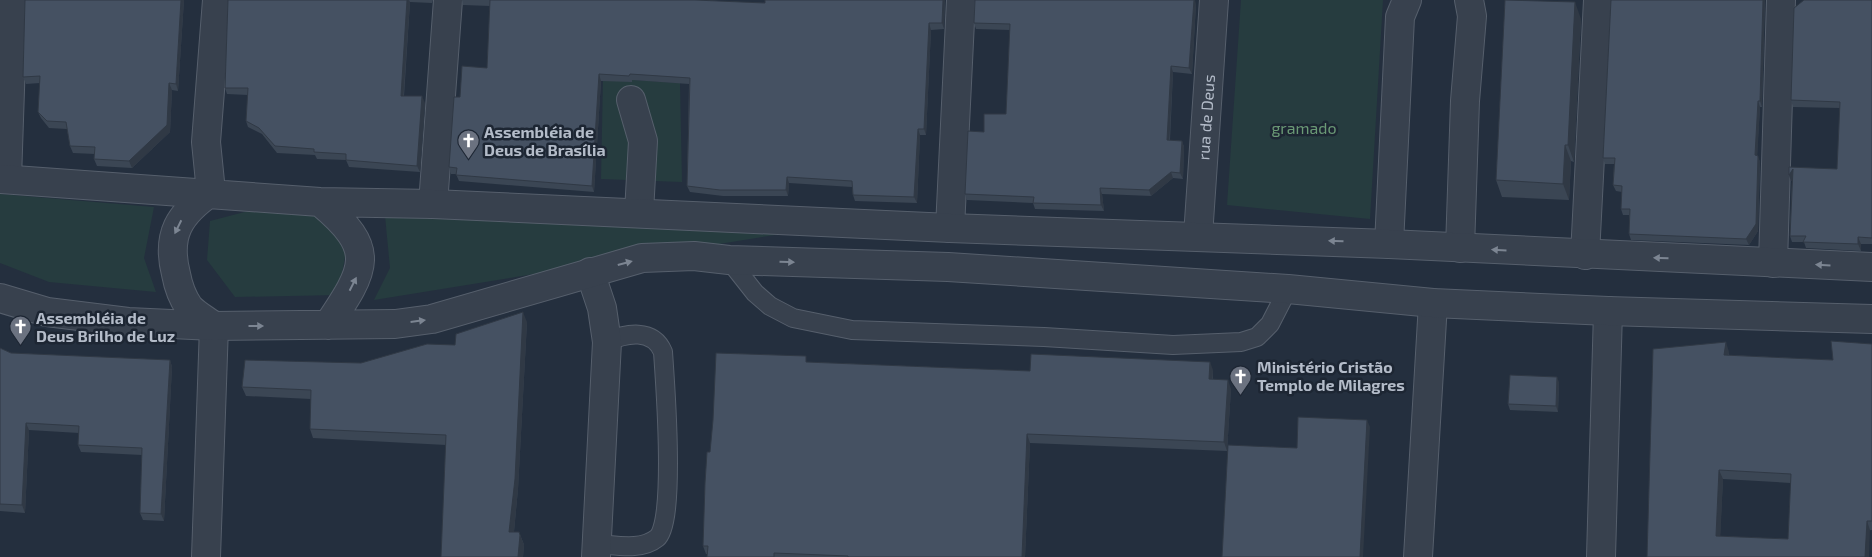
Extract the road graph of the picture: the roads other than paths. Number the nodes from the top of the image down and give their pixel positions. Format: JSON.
{"nodes":[{"id":1,"x":13,"y":0,"type":"edge"},
{"id":2,"x":217,"y":0,"type":"edge"},
{"id":3,"x":448,"y":0,"type":"edge"},
{"id":4,"x":962,"y":0,"type":"edge"},
{"id":5,"x":1214,"y":0,"type":"edge"},
{"id":6,"x":1407,"y":0,"type":"edge"},
{"id":7,"x":1469,"y":0,"type":"edge"},
{"id":8,"x":1598,"y":0,"type":"edge"},
{"id":9,"x":1781,"y":0,"type":"edge"},
{"id":10,"x":631,"y":100,"type":"dead end"},
{"id":11,"x":3,"y":179,"type":"edge"},
{"id":12,"x":212,"y":192,"type":"junction"},
{"id":13,"x":320,"y":202,"type":"junction"},
{"id":14,"x":433,"y":204,"type":"junction"},
{"id":15,"x":639,"y":212,"type":"junction"},
{"id":16,"x":950,"y":228,"type":"junction"},
{"id":17,"x":1198,"y":236,"type":"junction"},
{"id":18,"x":1389,"y":244,"type":"junction"},
{"id":19,"x":1460,"y":248,"type":"junction"},
{"id":20,"x":1585,"y":255,"type":"junction"},
{"id":21,"x":729,"y":260,"type":"junction"},
{"id":22,"x":1773,"y":263,"type":"junction"},
{"id":23,"x":1872,"y":267,"type":"edge"},
{"id":24,"x":590,"y":272,"type":"junction"},
{"id":25,"x":1288,"y":289,"type":"junction"},
{"id":26,"x":0,"y":298,"type":"edge"},
{"id":27,"x":1434,"y":303,"type":"junction"},
{"id":28,"x":1608,"y":311,"type":"junction"},
{"id":29,"x":1872,"y":319,"type":"edge"},
{"id":30,"x":328,"y":325,"type":"junction"},
{"id":31,"x":214,"y":326,"type":"junction"},
{"id":32,"x":607,"y":342,"type":"junction"},
{"id":33,"x":597,"y":550,"type":"edge"},
{"id":34,"x":206,"y":557,"type":"edge"},
{"id":35,"x":1418,"y":557,"type":"edge"},
{"id":36,"x":1600,"y":557,"type":"edge"}],
"edges":[{"from":1,"to":11,"type":"street"},
{"from":2,"to":12,"type":"street"},
{"from":3,"to":14,"type":"street"},
{"from":4,"to":16,"type":"street"},
{"from":5,"to":17,"type":"street","name":"rua de Deus"},
{"from":6,"to":18,"type":"street"},
{"from":7,"to":19,"type":"street"},
{"from":8,"to":20,"type":"street"},
{"from":9,"to":22,"type":"street"},
{"from":10,"to":15,"type":"street"},
{"from":11,"to":12,"type":"street"},
{"from":12,"to":13,"type":"street"},
{"from":12,"to":31,"type":"street","one_way":true},
{"from":13,"to":14,"type":"street"},
{"from":30,"to":13,"type":"street","one_way":true},
{"from":14,"to":15,"type":"street"},
{"from":15,"to":16,"type":"street"},
{"from":16,"to":17,"type":"street"},
{"from":18,"to":17,"type":"street","one_way":true},
{"from":18,"to":19,"type":"street"},
{"from":20,"to":19,"type":"street","one_way":true},
{"from":22,"to":20,"type":"street","one_way":true},
{"from":24,"to":21,"type":"street","one_way":true},
{"from":21,"to":25,"type":"street","one_way":true},
{"from":21,"to":25,"type":"lane"},
{"from":23,"to":22,"type":"street","one_way":true},
{"from":30,"to":24,"type":"street","one_way":true},
{"from":24,"to":32,"type":"street"},
{"from":25,"to":27,"type":"street"},
{"from":26,"to":31,"type":"street"},
{"from":27,"to":28,"type":"street"},
{"from":27,"to":35,"type":"street"},
{"from":28,"to":29,"type":"street"},
{"from":28,"to":36,"type":"street"},
{"from":31,"to":30,"type":"street","one_way":true},
{"from":31,"to":34,"type":"street"},
{"from":32,"to":33,"type":"street"},
{"from":32,"to":33,"type":"lane"}]}
